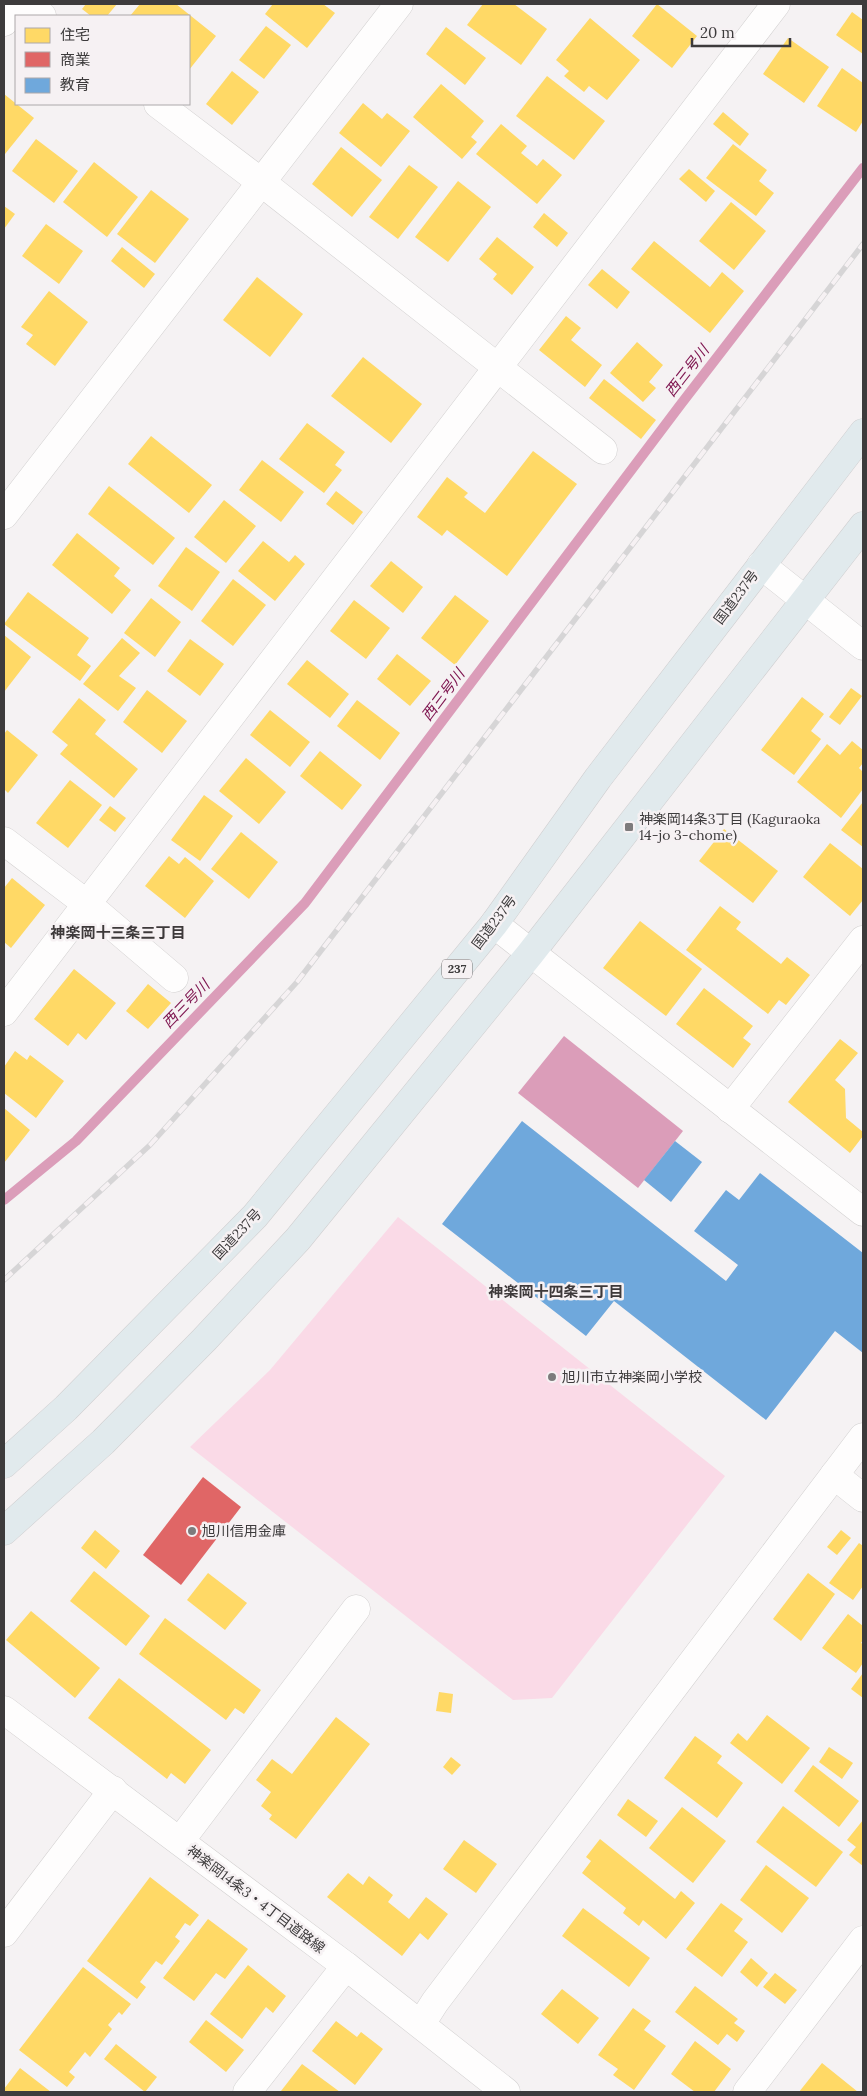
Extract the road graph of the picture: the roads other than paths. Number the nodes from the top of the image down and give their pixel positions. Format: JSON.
{"nodes":[{"id":1,"x":18,"y":4,"type":"edge"},
{"id":2,"x":25,"y":4,"type":"edge"},
{"id":3,"x":399,"y":4,"type":"edge"},
{"id":4,"x":776,"y":4,"type":"edge"},
{"id":5,"x":41,"y":15,"type":"edge"},
{"id":6,"x":4,"y":22,"type":"edge"},
{"id":7,"x":159,"y":105,"type":"edge"},
{"id":8,"x":261,"y":182,"type":"junction"},
{"id":9,"x":498,"y":368,"type":"junction"},
{"id":10,"x":863,"y":433,"type":"edge"},
{"id":11,"x":603,"y":450,"type":"dead end"},
{"id":12,"x":4,"y":515,"type":"edge"},
{"id":13,"x":863,"y":526,"type":"edge"},
{"id":14,"x":761,"y":565,"type":"junction"},
{"id":15,"x":806,"y":600,"type":"junction"},
{"id":16,"x":863,"y":646,"type":"edge"},
{"id":17,"x":4,"y":841,"type":"edge"},
{"id":18,"x":87,"y":904,"type":"junction"},
{"id":19,"x":494,"y":924,"type":"junction"},
{"id":20,"x":863,"y":940,"type":"edge"},
{"id":21,"x":530,"y":954,"type":"junction"},
{"id":22,"x":174,"y":978,"type":"dead end"},
{"id":23,"x":4,"y":1012,"type":"edge"},
{"id":24,"x":730,"y":1109,"type":"junction"},
{"id":25,"x":863,"y":1212,"type":"edge"},
{"id":26,"x":863,"y":1437,"type":"edge"},
{"id":27,"x":4,"y":1464,"type":"edge"},
{"id":28,"x":834,"y":1475,"type":"junction"},
{"id":29,"x":863,"y":1498,"type":"edge"},
{"id":30,"x":4,"y":1531,"type":"edge"},
{"id":31,"x":356,"y":1610,"type":"dead end"},
{"id":32,"x":4,"y":1710,"type":"edge"},
{"id":33,"x":113,"y":1790,"type":"junction"},
{"id":34,"x":180,"y":1841,"type":"junction"},
{"id":35,"x":4,"y":1933,"type":"edge"},
{"id":36,"x":863,"y":1940,"type":"edge"},
{"id":37,"x":346,"y":1966,"type":"junction"},
{"id":38,"x":420,"y":2024,"type":"junction"},
{"id":39,"x":247,"y":2092,"type":"edge"},
{"id":40,"x":506,"y":2092,"type":"edge"},
{"id":41,"x":746,"y":2092,"type":"edge"}],
"edges":[{"from":1,"to":6,"type":"street"},
{"from":2,"to":5,"type":"street"},
{"from":3,"to":8,"type":"street"},
{"from":4,"to":9,"type":"street"},
{"from":7,"to":8,"type":"street"},
{"from":8,"to":9,"type":"street"},
{"from":8,"to":12,"type":"street"},
{"from":9,"to":11,"type":"street"},
{"from":9,"to":18,"type":"street"},
{"from":10,"to":14,"type":"highway","name":"国道237号","number":"237"},
{"from":13,"to":15,"type":"highway"},
{"from":14,"to":15,"type":"street"},
{"from":14,"to":19,"type":"highway","name":"国道237号","number":"237"},
{"from":15,"to":16,"type":"street"},
{"from":15,"to":21,"type":"highway"},
{"from":17,"to":18,"type":"street"},
{"from":18,"to":22,"type":"street"},
{"from":18,"to":23,"type":"street"},
{"from":19,"to":21,"type":"street"},
{"from":19,"to":27,"type":"highway","name":"国道237号","number":"237"},
{"from":20,"to":24,"type":"street"},
{"from":21,"to":24,"type":"street"},
{"from":21,"to":30,"type":"highway"},
{"from":24,"to":25,"type":"street"},
{"from":26,"to":28,"type":"street"},
{"from":28,"to":29,"type":"street"},
{"from":28,"to":38,"type":"street"},
{"from":31,"to":34,"type":"street"},
{"from":32,"to":33,"type":"street","name":"神楽岡14条3・4丁目道路線"},
{"from":33,"to":34,"type":"street","name":"神楽岡14条3・4丁目道路線"},
{"from":33,"to":35,"type":"street"},
{"from":34,"to":37,"type":"street","name":"神楽岡14条3・4丁目道路線"},
{"from":36,"to":41,"type":"street"},
{"from":37,"to":38,"type":"street","name":"神楽岡14条3・4丁目道路線"},
{"from":37,"to":39,"type":"street"},
{"from":38,"to":40,"type":"street","name":"神楽岡14条3・4丁目道路線"}]}
